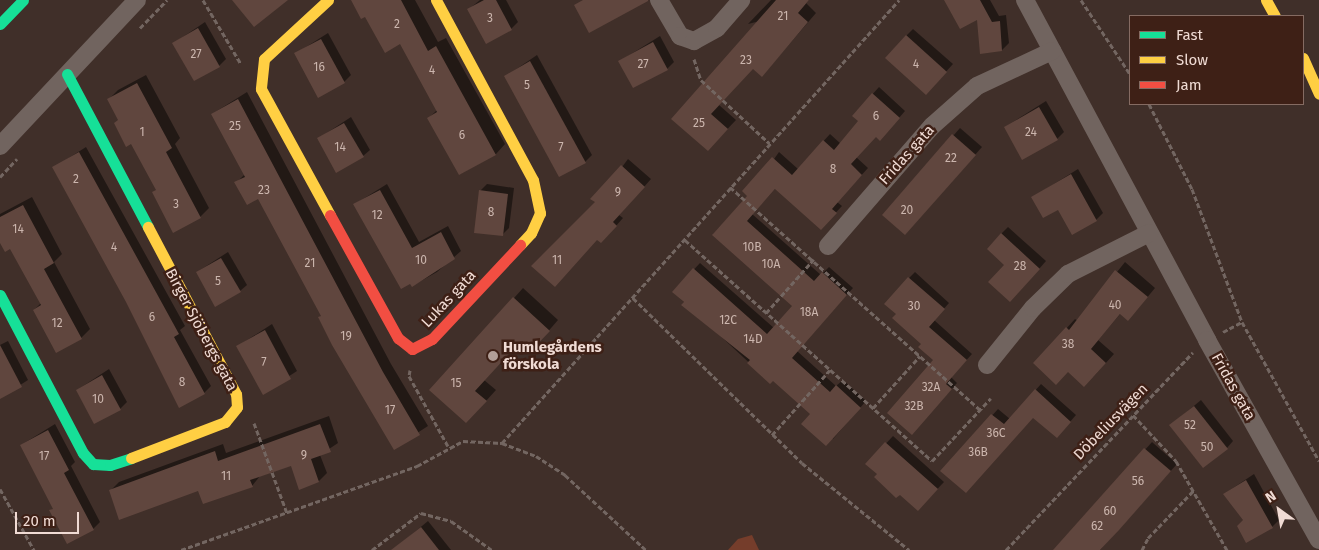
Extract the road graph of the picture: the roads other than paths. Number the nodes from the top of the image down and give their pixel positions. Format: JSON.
{"nodes":[{"id":1,"x":23,"y":0,"type":"edge"},
{"id":2,"x":137,"y":0,"type":"edge"},
{"id":3,"x":328,"y":0,"type":"edge"},
{"id":4,"x":436,"y":0,"type":"edge"},
{"id":5,"x":659,"y":0,"type":"edge"},
{"id":6,"x":741,"y":0,"type":"edge"},
{"id":7,"x":1025,"y":0,"type":"edge"},
{"id":8,"x":1266,"y":0,"type":"edge"},
{"id":9,"x":1278,"y":0,"type":"edge"},
{"id":10,"x":1274,"y":15,"type":"edge"},
{"id":11,"x":1285,"y":15,"type":"edge"},
{"id":12,"x":0,"y":24,"type":"edge"},
{"id":13,"x":1052,"y":51,"type":"junction"},
{"id":14,"x":1304,"y":60,"type":"edge"},
{"id":15,"x":1304,"y":65,"type":"edge"},
{"id":16,"x":67,"y":74,"type":"junction"},
{"id":17,"x":1311,"y":77,"type":"junction"},
{"id":18,"x":1319,"y":94,"type":"edge"},
{"id":19,"x":0,"y":146,"type":"edge"},
{"id":20,"x":1149,"y":233,"type":"junction"},
{"id":21,"x":828,"y":246,"type":"road end"},
{"id":22,"x":0,"y":295,"type":"edge"},
{"id":23,"x":987,"y":365,"type":"dead end"},
{"id":24,"x":1319,"y":540,"type":"edge"}],
"edges":[{"from":1,"to":12,"type":"street"},
{"from":2,"to":16,"type":"street"},
{"from":3,"to":4,"type":"street","name":"Lukas gata"},
{"from":5,"to":6,"type":"street"},
{"from":7,"to":13,"type":"street","name":"Fridas gata"},
{"from":8,"to":10,"type":"street"},
{"from":9,"to":11,"type":"street"},
{"from":13,"to":20,"type":"street","name":"Fridas gata"},
{"from":13,"to":21,"type":"street","name":"Fridas gata"},
{"from":14,"to":17,"type":"street"},
{"from":15,"to":17,"type":"street"},
{"from":16,"to":19,"type":"street"},
{"from":16,"to":22,"type":"street","name":"Birger Sjöbergs gata"},
{"from":17,"to":18,"type":"street"},
{"from":20,"to":23,"type":"street"},
{"from":20,"to":24,"type":"street","name":"Fridas gata"}]}
